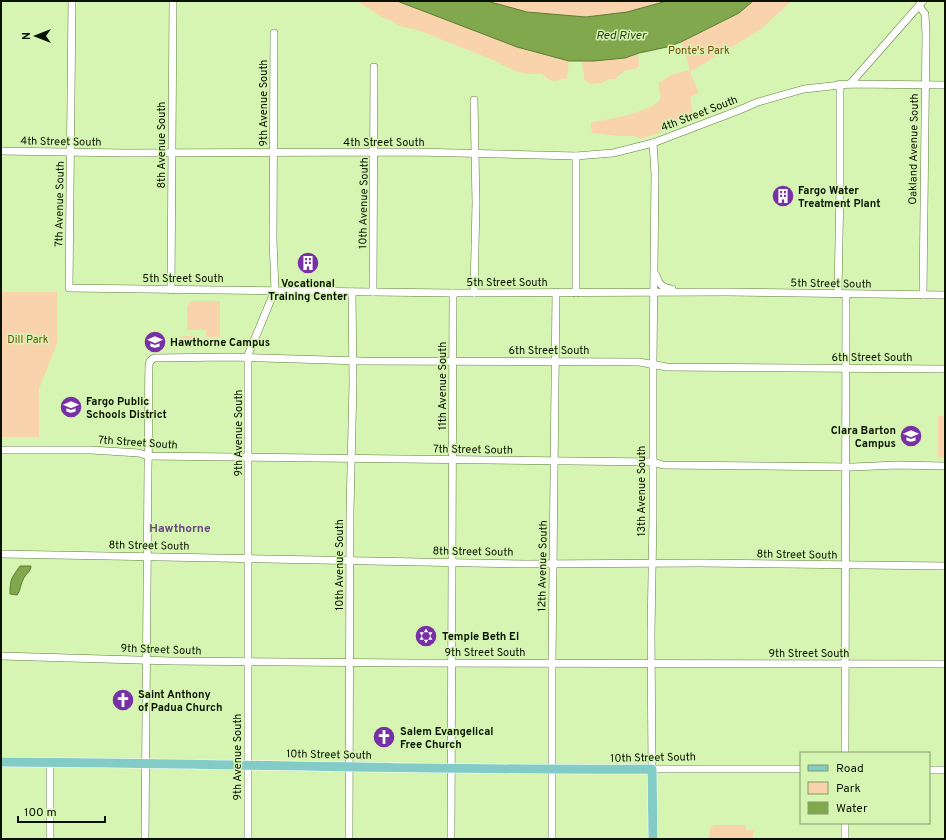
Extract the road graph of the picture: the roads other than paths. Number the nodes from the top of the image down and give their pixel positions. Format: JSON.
{"nodes":[{"id":1,"x":72,"y":1,"type":"edge"},
{"id":2,"x":173,"y":1,"type":"edge"},
{"id":3,"x":921,"y":4,"type":"edge"},
{"id":4,"x":274,"y":33,"type":"dead end"},
{"id":5,"x":374,"y":66,"type":"dead end"},
{"id":6,"x":840,"y":84,"type":"junction"},
{"id":7,"x":850,"y":84,"type":"junction"},
{"id":8,"x":925,"y":85,"type":"junction"},
{"id":9,"x":945,"y":85,"type":"edge"},
{"id":10,"x":474,"y":100,"type":"dead end"},
{"id":11,"x":653,"y":142,"type":"junction"},
{"id":12,"x":1,"y":151,"type":"edge"},
{"id":13,"x":71,"y":152,"type":"junction"},
{"id":14,"x":374,"y":152,"type":"junction"},
{"id":15,"x":172,"y":153,"type":"junction"},
{"id":16,"x":274,"y":153,"type":"junction"},
{"id":17,"x":475,"y":154,"type":"junction"},
{"id":18,"x":576,"y":156,"type":"junction"},
{"id":19,"x":655,"y":272,"type":"junction"},
{"id":20,"x":69,"y":288,"type":"joint"},
{"id":21,"x":171,"y":290,"type":"junction"},
{"id":22,"x":275,"y":290,"type":"junction"},
{"id":23,"x":352,"y":292,"type":"junction"},
{"id":24,"x":373,"y":292,"type":"junction"},
{"id":25,"x":556,"y":292,"type":"junction"},
{"id":26,"x":655,"y":292,"type":"junction"},
{"id":27,"x":708,"y":292,"type":"junction"},
{"id":28,"x":453,"y":293,"type":"junction"},
{"id":29,"x":474,"y":293,"type":"junction"},
{"id":30,"x":576,"y":293,"type":"junction"},
{"id":31,"x":838,"y":294,"type":"junction"},
{"id":32,"x":846,"y":294,"type":"junction"},
{"id":33,"x":923,"y":295,"type":"junction"},
{"id":34,"x":945,"y":295,"type":"edge"},
{"id":35,"x":248,"y":358,"type":"junction"},
{"id":36,"x":353,"y":361,"type":"junction"},
{"id":37,"x":453,"y":361,"type":"junction"},
{"id":38,"x":555,"y":361,"type":"junction"},
{"id":39,"x":653,"y":364,"type":"junction"},
{"id":40,"x":846,"y":368,"type":"junction"},
{"id":41,"x":945,"y":369,"type":"edge"},
{"id":42,"x":1,"y":450,"type":"edge"},
{"id":43,"x":148,"y":456,"type":"junction"},
{"id":44,"x":249,"y":457,"type":"junction"},
{"id":45,"x":351,"y":459,"type":"junction"},
{"id":46,"x":452,"y":460,"type":"junction"},
{"id":47,"x":554,"y":461,"type":"junction"},
{"id":48,"x":653,"y":462,"type":"junction"},
{"id":49,"x":846,"y":466,"type":"junction"},
{"id":50,"x":945,"y":466,"type":"edge"},
{"id":51,"x":1,"y":554,"type":"edge"},
{"id":52,"x":147,"y":556,"type":"junction"},
{"id":53,"x":249,"y":558,"type":"junction"},
{"id":54,"x":350,"y":559,"type":"junction"},
{"id":55,"x":452,"y":562,"type":"junction"},
{"id":56,"x":553,"y":563,"type":"junction"},
{"id":57,"x":653,"y":563,"type":"junction"},
{"id":58,"x":845,"y":565,"type":"junction"},
{"id":59,"x":945,"y":566,"type":"edge"},
{"id":60,"x":1,"y":656,"type":"edge"},
{"id":61,"x":145,"y":659,"type":"junction"},
{"id":62,"x":249,"y":661,"type":"junction"},
{"id":63,"x":350,"y":662,"type":"junction"},
{"id":64,"x":452,"y":663,"type":"junction"},
{"id":65,"x":552,"y":663,"type":"junction"},
{"id":66,"x":651,"y":664,"type":"junction"},
{"id":67,"x":945,"y":664,"type":"edge"},
{"id":68,"x":845,"y":665,"type":"junction"},
{"id":69,"x":845,"y":752,"type":"edge"},
{"id":70,"x":1,"y":762,"type":"edge"},
{"id":71,"x":50,"y":762,"type":"junction"},
{"id":72,"x":145,"y":763,"type":"junction"},
{"id":73,"x":248,"y":765,"type":"junction"},
{"id":74,"x":350,"y":766,"type":"junction"},
{"id":75,"x":451,"y":768,"type":"junction"},
{"id":76,"x":552,"y":769,"type":"junction"},
{"id":77,"x":652,"y":769,"type":"junction"},
{"id":78,"x":800,"y":769,"type":"edge"},
{"id":79,"x":930,"y":770,"type":"edge"},
{"id":80,"x":945,"y":770,"type":"edge"},
{"id":81,"x":845,"y":824,"type":"edge"},
{"id":82,"x":50,"y":839,"type":"edge"},
{"id":83,"x":145,"y":839,"type":"edge"},
{"id":84,"x":248,"y":839,"type":"edge"},
{"id":85,"x":349,"y":839,"type":"edge"},
{"id":86,"x":451,"y":839,"type":"edge"},
{"id":87,"x":552,"y":839,"type":"edge"},
{"id":88,"x":653,"y":839,"type":"edge"},
{"id":89,"x":845,"y":839,"type":"edge"}],
"edges":[{"from":1,"to":13,"type":"street","name":"7th Avenue South"},
{"from":2,"to":15,"type":"street","name":"8th Avenue South"},
{"from":3,"to":7,"type":"street"},
{"from":3,"to":8,"type":"street","name":"Oakland Avenue South"},
{"from":4,"to":16,"type":"street","name":"9th Avenue South"},
{"from":5,"to":14,"type":"street","name":"10th Avenue South"},
{"from":6,"to":7,"type":"street","name":"4th Street South"},
{"from":6,"to":11,"type":"street","name":"4th Street South"},
{"from":6,"to":31,"type":"street"},
{"from":7,"to":8,"type":"street"},
{"from":8,"to":9,"type":"street"},
{"from":8,"to":33,"type":"street","name":"Oakland Avenue South"},
{"from":10,"to":17,"type":"street"},
{"from":11,"to":18,"type":"street","name":"4th Street South"},
{"from":11,"to":19,"type":"street","name":"13th Avenue South"},
{"from":12,"to":13,"type":"street","name":"4th Street South"},
{"from":13,"to":15,"type":"street","name":"4th Street South"},
{"from":13,"to":20,"type":"street","name":"7th Avenue South"},
{"from":14,"to":16,"type":"street","name":"4th Street South"},
{"from":14,"to":17,"type":"street","name":"4th Street South"},
{"from":14,"to":24,"type":"street","name":"10th Avenue South"},
{"from":15,"to":16,"type":"street","name":"4th Street South"},
{"from":15,"to":21,"type":"street","name":"8th Avenue South"},
{"from":16,"to":22,"type":"street","name":"9th Avenue South"},
{"from":17,"to":18,"type":"street","name":"4th Street South"},
{"from":17,"to":29,"type":"street"},
{"from":18,"to":30,"type":"street"},
{"from":19,"to":26,"type":"street","name":"13th Avenue South"},
{"from":19,"to":27,"type":"street"},
{"from":20,"to":21,"type":"street","name":"5th Street South"},
{"from":21,"to":22,"type":"street","name":"5th Street South"},
{"from":22,"to":23,"type":"street","name":"5th Street South"},
{"from":22,"to":35,"type":"street","name":"9th Avenue South"},
{"from":23,"to":24,"type":"street","name":"5th Street South"},
{"from":23,"to":36,"type":"street","name":"10th Avenue South"},
{"from":24,"to":28,"type":"street","name":"5th Street South"},
{"from":25,"to":29,"type":"street","name":"5th Street South"},
{"from":25,"to":30,"type":"street","name":"5th Street South"},
{"from":25,"to":38,"type":"street","name":"12th Avenue South"},
{"from":26,"to":27,"type":"street","name":"5th Street South"},
{"from":26,"to":30,"type":"street","name":"5th Street South"},
{"from":26,"to":39,"type":"street","name":"13th Avenue South"},
{"from":27,"to":31,"type":"street","name":"5th Street South"},
{"from":28,"to":29,"type":"street","name":"5th Street South"},
{"from":28,"to":37,"type":"street","name":"11th Avenue South"},
{"from":31,"to":32,"type":"street","name":"5th Street South"},
{"from":32,"to":33,"type":"street","name":"5th Street South"},
{"from":32,"to":40,"type":"street"},
{"from":33,"to":34,"type":"street","name":"5th Street South"},
{"from":35,"to":36,"type":"street","name":"6th Street South"},
{"from":35,"to":43,"type":"street","name":"6th Street South"},
{"from":35,"to":44,"type":"street","name":"9th Avenue South"},
{"from":36,"to":37,"type":"street","name":"6th Street South"},
{"from":36,"to":45,"type":"street","name":"10th Avenue South"},
{"from":37,"to":38,"type":"street","name":"6th Street South"},
{"from":37,"to":46,"type":"street","name":"11th Avenue South"},
{"from":38,"to":39,"type":"street","name":"6th Street South"},
{"from":38,"to":47,"type":"street","name":"12th Avenue South"},
{"from":39,"to":40,"type":"street","name":"6th Street South"},
{"from":39,"to":48,"type":"street","name":"13th Avenue South"},
{"from":40,"to":41,"type":"street","name":"6th Street South"},
{"from":40,"to":49,"type":"street"},
{"from":42,"to":43,"type":"street","name":"7th Street South"},
{"from":43,"to":44,"type":"street","name":"7th Street South"},
{"from":43,"to":52,"type":"street"},
{"from":44,"to":45,"type":"street","name":"7th Street South"},
{"from":44,"to":53,"type":"street","name":"9th Avenue South"},
{"from":45,"to":46,"type":"street","name":"7th Street South"},
{"from":45,"to":54,"type":"street","name":"10th Avenue South"},
{"from":46,"to":47,"type":"street","name":"7th Street South"},
{"from":46,"to":55,"type":"street","name":"11th Avenue South"},
{"from":47,"to":48,"type":"street","name":"7th Street South"},
{"from":47,"to":56,"type":"street","name":"12th Avenue South"},
{"from":48,"to":49,"type":"street","name":"7th Street South"},
{"from":48,"to":57,"type":"street","name":"13th Avenue South"},
{"from":49,"to":50,"type":"street","name":"7th Street South"},
{"from":49,"to":58,"type":"street"},
{"from":51,"to":52,"type":"street","name":"8th Street South"},
{"from":52,"to":53,"type":"street","name":"8th Street South"},
{"from":52,"to":61,"type":"street"},
{"from":53,"to":54,"type":"street","name":"8th Street South"},
{"from":53,"to":62,"type":"street","name":"9th Avenue South"},
{"from":54,"to":55,"type":"street","name":"8th Street South"},
{"from":54,"to":63,"type":"street","name":"10th Avenue South"},
{"from":55,"to":56,"type":"street","name":"8th Street South"},
{"from":55,"to":64,"type":"street","name":"11th Avenue South"},
{"from":56,"to":57,"type":"street","name":"8th Street South"},
{"from":56,"to":65,"type":"street","name":"12th Avenue South"},
{"from":57,"to":58,"type":"street","name":"8th Street South"},
{"from":57,"to":66,"type":"street","name":"13th Avenue South"},
{"from":58,"to":59,"type":"street","name":"8th Street South"},
{"from":58,"to":68,"type":"street"},
{"from":60,"to":61,"type":"street","name":"9th Street South"},
{"from":61,"to":62,"type":"street","name":"9th Street South"},
{"from":61,"to":72,"type":"street"},
{"from":62,"to":63,"type":"street","name":"9th Street South"},
{"from":62,"to":73,"type":"street","name":"9th Avenue South"},
{"from":63,"to":64,"type":"street","name":"9th Street South"},
{"from":63,"to":74,"type":"street","name":"10th Avenue South"},
{"from":64,"to":65,"type":"street","name":"9th Street South"},
{"from":64,"to":75,"type":"street","name":"11th Avenue South"},
{"from":65,"to":66,"type":"street","name":"9th Street South"},
{"from":65,"to":76,"type":"street","name":"12th Avenue South"},
{"from":66,"to":68,"type":"street","name":"9th Street South"},
{"from":66,"to":77,"type":"street","name":"13th Avenue South"},
{"from":67,"to":68,"type":"street","name":"9th Street South"},
{"from":68,"to":69,"type":"street"},
{"from":70,"to":71,"type":"main road","name":"10th Street South"},
{"from":71,"to":72,"type":"main road","name":"10th Street South"},
{"from":71,"to":82,"type":"street"},
{"from":72,"to":73,"type":"main road","name":"10th Street South"},
{"from":72,"to":83,"type":"street"},
{"from":73,"to":74,"type":"main road","name":"10th Street South"},
{"from":73,"to":84,"type":"street","name":"9th Avenue South"},
{"from":74,"to":75,"type":"main road","name":"10th Street South"},
{"from":74,"to":85,"type":"street","name":"10th Avenue South"},
{"from":75,"to":76,"type":"main road","name":"10th Street South"},
{"from":75,"to":86,"type":"street","name":"11th Avenue South"},
{"from":76,"to":77,"type":"main road","name":"10th Street South"},
{"from":76,"to":87,"type":"street","name":"12th Avenue South"},
{"from":77,"to":78,"type":"street","name":"10th Street South"},
{"from":77,"to":88,"type":"main road","name":"13th Avenue South"},
{"from":79,"to":80,"type":"street"},
{"from":81,"to":89,"type":"street"}]}
